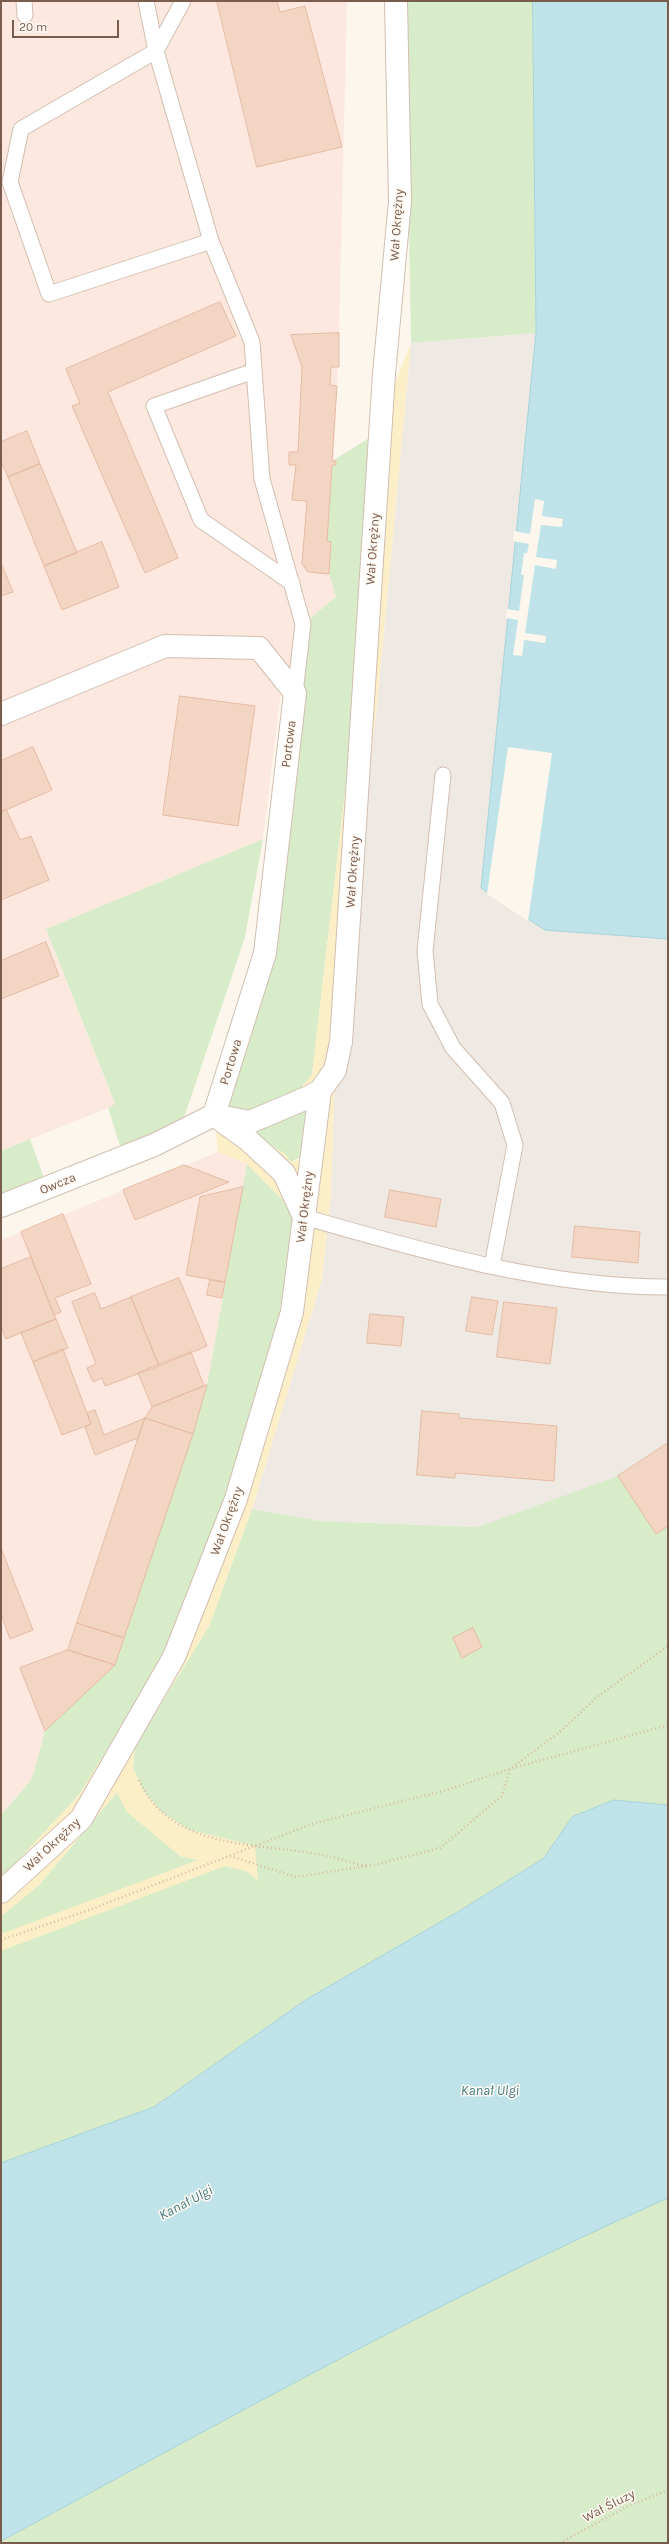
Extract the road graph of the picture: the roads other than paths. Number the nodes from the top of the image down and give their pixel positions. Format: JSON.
{"nodes":[{"id":1,"x":146,"y":1,"type":"edge"},
{"id":2,"x":183,"y":1,"type":"edge"},
{"id":3,"x":396,"y":1,"type":"edge"},
{"id":4,"x":156,"y":51,"type":"junction"},
{"id":5,"x":211,"y":241,"type":"junction"},
{"id":6,"x":254,"y":371,"type":"junction"},
{"id":7,"x":292,"y":583,"type":"junction"},
{"id":8,"x":295,"y":693,"type":"junction"},
{"id":9,"x":1,"y":714,"type":"edge"},
{"id":10,"x":443,"y":775,"type":"dead end"},
{"id":11,"x":320,"y":1091,"type":"junction"},
{"id":12,"x":214,"y":1115,"type":"junction"},
{"id":13,"x":1,"y":1206,"type":"edge"},
{"id":14,"x":304,"y":1217,"type":"junction"},
{"id":15,"x":492,"y":1266,"type":"junction"},
{"id":16,"x":668,"y":1287,"type":"edge"},
{"id":17,"x":1,"y":1892,"type":"edge"}],
"edges":[{"from":1,"to":4,"type":"lane"},
{"from":2,"to":4,"type":"lane"},
{"from":3,"to":11,"type":"street","name":"Wał Okrężny"},
{"from":4,"to":5,"type":"lane"},
{"from":4,"to":5,"type":"lane"},
{"from":5,"to":6,"type":"lane"},
{"from":6,"to":7,"type":"lane"},
{"from":6,"to":7,"type":"lane"},
{"from":7,"to":8,"type":"lane"},
{"from":8,"to":9,"type":"street"},
{"from":8,"to":12,"type":"street","name":"Portowa"},
{"from":10,"to":15,"type":"lane"},
{"from":11,"to":12,"type":"street"},
{"from":11,"to":14,"type":"street","name":"Wał Okrężny"},
{"from":12,"to":13,"type":"street","name":"Owcza"},
{"from":12,"to":14,"type":"street"},
{"from":14,"to":15,"type":"lane"},
{"from":14,"to":17,"type":"street","name":"Wał Okrężny"},
{"from":15,"to":16,"type":"lane"}]}
